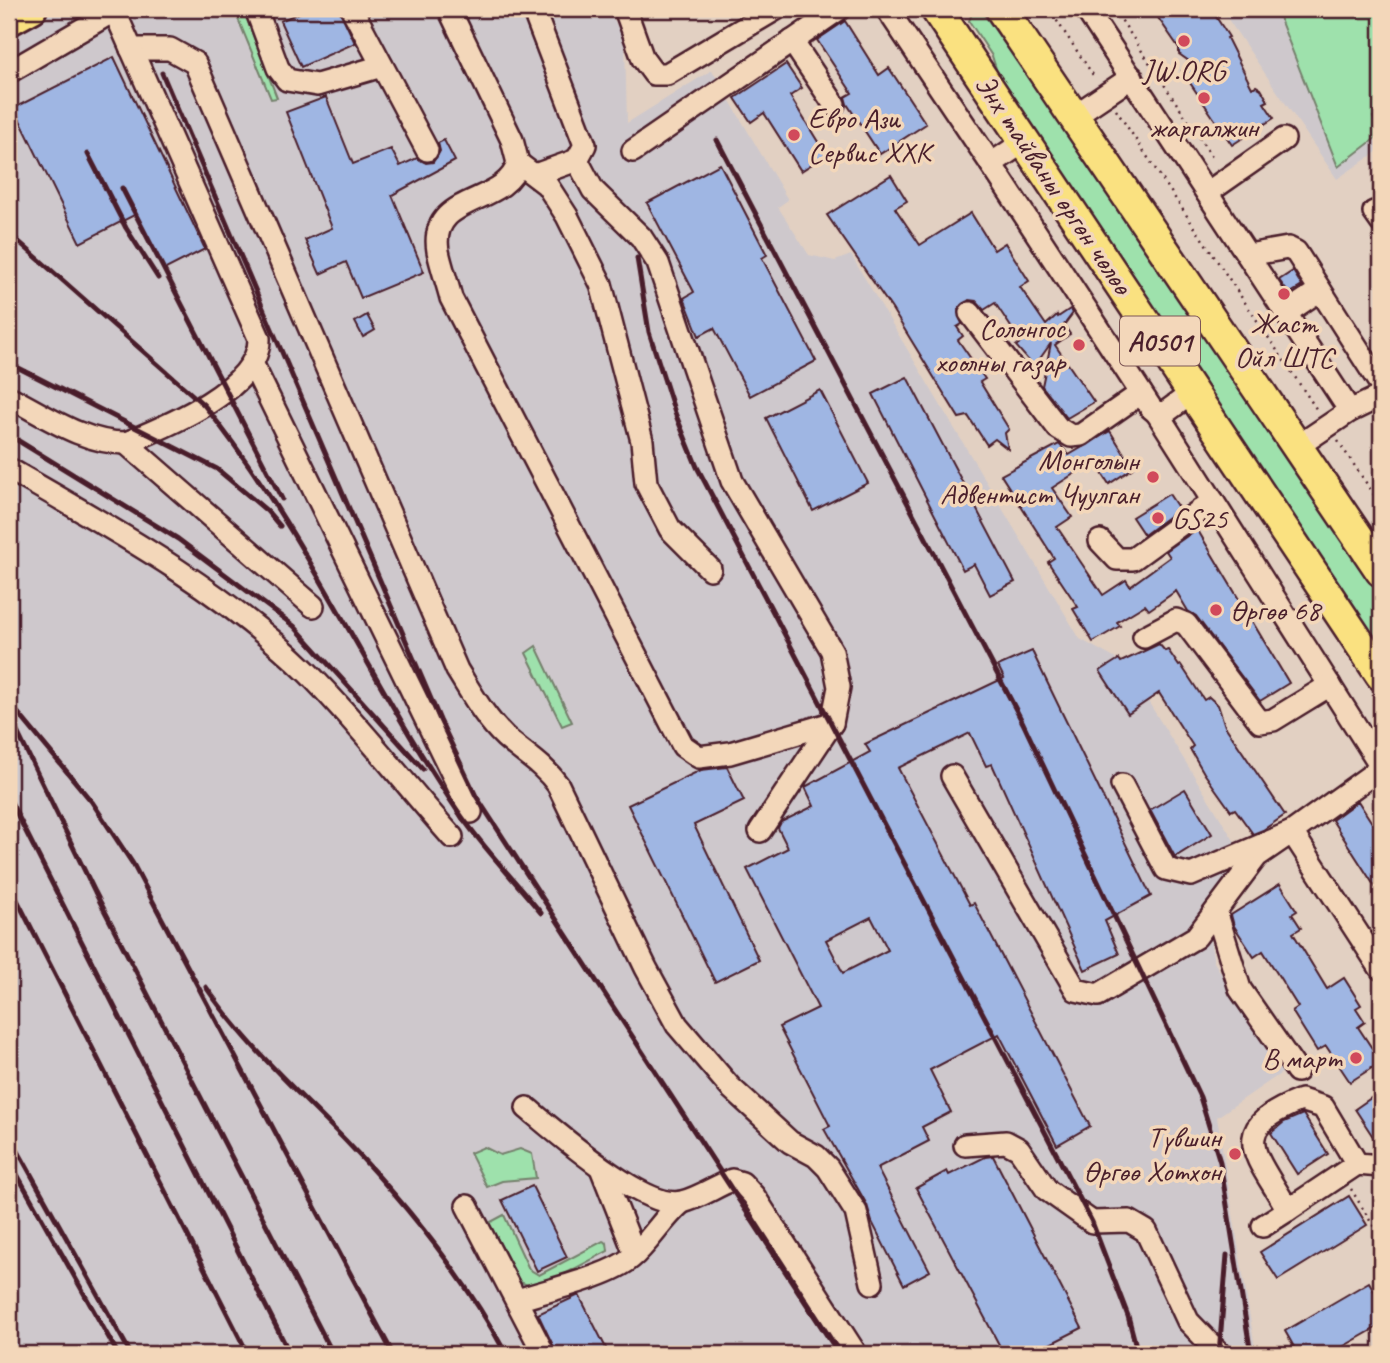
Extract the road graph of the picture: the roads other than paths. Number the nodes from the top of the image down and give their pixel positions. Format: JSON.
{"nodes":[{"id":1,"x":33,"y":9,"type":"edge"},
{"id":2,"x":256,"y":9,"type":"edge"},
{"id":3,"x":352,"y":9,"type":"edge"},
{"id":4,"x":449,"y":9,"type":"edge"},
{"id":5,"x":533,"y":9,"type":"edge"},
{"id":6,"x":625,"y":9,"type":"edge"},
{"id":7,"x":776,"y":9,"type":"edge"},
{"id":8,"x":839,"y":9,"type":"edge"},
{"id":9,"x":887,"y":9,"type":"edge"},
{"id":10,"x":936,"y":9,"type":"edge"},
{"id":11,"x":963,"y":9,"type":"edge"},
{"id":12,"x":1001,"y":9,"type":"edge"},
{"id":13,"x":1086,"y":9,"type":"edge"},
{"id":14,"x":116,"y":10,"type":"edge"},
{"id":15,"x":9,"y":22,"type":"edge"},
{"id":16,"x":958,"y":40,"type":"junction"},
{"id":17,"x":792,"y":41,"type":"junction"},
{"id":18,"x":131,"y":49,"type":"junction"},
{"id":19,"x":382,"y":66,"type":"junction"},
{"id":20,"x":9,"y":72,"type":"edge"},
{"id":21,"x":1132,"y":77,"type":"junction"},
{"id":22,"x":834,"y":104,"type":"dead end"},
{"id":23,"x":1074,"y":116,"type":"junction"},
{"id":24,"x":1284,"y":139,"type":"dead end"},
{"id":25,"x":1025,"y":141,"type":"junction"},
{"id":26,"x":427,"y":150,"type":"dead end"},
{"id":27,"x":633,"y":151,"type":"dead end"},
{"id":28,"x":577,"y":160,"type":"junction"},
{"id":29,"x":991,"y":164,"type":"junction"},
{"id":30,"x":527,"y":169,"type":"junction"},
{"id":31,"x":1207,"y":193,"type":"junction"},
{"id":32,"x":1248,"y":255,"type":"junction"},
{"id":33,"x":1320,"y":290,"type":"junction"},
{"id":34,"x":970,"y":313,"type":"dead end"},
{"id":35,"x":1286,"y":313,"type":"junction"},
{"id":36,"x":253,"y":365,"type":"junction"},
{"id":37,"x":1193,"y":392,"type":"junction"},
{"id":38,"x":1141,"y":393,"type":"junction"},
{"id":39,"x":9,"y":397,"type":"edge"},
{"id":40,"x":1380,"y":397,"type":"edge"},
{"id":41,"x":1350,"y":411,"type":"junction"},
{"id":42,"x":1157,"y":413,"type":"junction"},
{"id":43,"x":126,"y":443,"type":"junction"},
{"id":44,"x":1298,"y":446,"type":"junction"},
{"id":45,"x":9,"y":469,"type":"edge"},
{"id":46,"x":1213,"y":501,"type":"junction"},
{"id":47,"x":1100,"y":541,"type":"dead end"},
{"id":48,"x":710,"y":569,"type":"dead end"},
{"id":49,"x":1381,"y":571,"type":"edge"},
{"id":50,"x":313,"y":606,"type":"dead end"},
{"id":51,"x":1144,"y":637,"type":"dead end"},
{"id":52,"x":1381,"y":675,"type":"edge"},
{"id":53,"x":1330,"y":685,"type":"junction"},
{"id":54,"x":832,"y":723,"type":"junction"},
{"id":55,"x":1381,"y":767,"type":"edge"},
{"id":56,"x":952,"y":776,"type":"dead end"},
{"id":57,"x":1122,"y":785,"type":"dead end"},
{"id":58,"x":471,"y":812,"type":"dead end"},
{"id":59,"x":760,"y":831,"type":"dead end"},
{"id":60,"x":1292,"y":832,"type":"junction"},
{"id":61,"x":452,"y":837,"type":"dead end"},
{"id":62,"x":1216,"y":911,"type":"junction"},
{"id":63,"x":1381,"y":969,"type":"edge"},
{"id":64,"x":1297,"y":1072,"type":"dead end"},
{"id":65,"x":527,"y":1108,"type":"dead end"},
{"id":66,"x":965,"y":1145,"type":"dead end"},
{"id":67,"x":1381,"y":1166,"type":"edge"},
{"id":68,"x":601,"y":1168,"type":"junction"},
{"id":69,"x":1349,"y":1169,"type":"junction"},
{"id":70,"x":682,"y":1202,"type":"junction"},
{"id":71,"x":467,"y":1206,"type":"dead end"},
{"id":72,"x":1288,"y":1210,"type":"junction"},
{"id":73,"x":1263,"y":1226,"type":"dead end"},
{"id":74,"x":635,"y":1254,"type":"junction"},
{"id":75,"x":872,"y":1283,"type":"dead end"},
{"id":76,"x":518,"y":1300,"type":"junction"},
{"id":77,"x":544,"y":1354,"type":"edge"},
{"id":78,"x":856,"y":1354,"type":"edge"},
{"id":79,"x":1220,"y":1354,"type":"edge"}],
"edges":[{"from":1,"to":15,"type":"main road"},
{"from":2,"to":19,"type":"street"},
{"from":3,"to":19,"type":"street"},
{"from":4,"to":30,"type":"street"},
{"from":5,"to":28,"type":"street"},
{"from":6,"to":7,"type":"street"},
{"from":8,"to":17,"type":"street"},
{"from":9,"to":29,"type":"street"},
{"from":10,"to":16,"type":"highway","name":"Энх тайваны өргөн чөлөө","number":"A0501"},
{"from":11,"to":16,"type":"highway"},
{"from":12,"to":23,"type":"highway","name":"Энх тайваны өргөн чөлөө","number":"A0501"},
{"from":13,"to":21,"type":"street"},
{"from":14,"to":18,"type":"street"},
{"from":14,"to":20,"type":"street"},
{"from":16,"to":25,"type":"highway","name":"Энх тайваны өргөн чөлөө","number":"A0501"},
{"from":17,"to":22,"type":"street"},
{"from":17,"to":27,"type":"street"},
{"from":18,"to":36,"type":"street"},
{"from":18,"to":75,"type":"street"},
{"from":19,"to":26,"type":"street"},
{"from":21,"to":23,"type":"street"},
{"from":21,"to":31,"type":"street"},
{"from":23,"to":44,"type":"highway","name":"Энх тайваны өргөн чөлөө","number":"A0501"},
{"from":24,"to":31,"type":"street"},
{"from":25,"to":29,"type":"street"},
{"from":25,"to":37,"type":"highway","name":"Энх тайваны өргөн чөлөө","number":"A0501"},
{"from":28,"to":30,"type":"street"},
{"from":28,"to":54,"type":"street"},
{"from":29,"to":38,"type":"street"},
{"from":30,"to":48,"type":"street"},
{"from":30,"to":54,"type":"street"},
{"from":31,"to":32,"type":"street"},
{"from":32,"to":33,"type":"street"},
{"from":32,"to":35,"type":"street"},
{"from":33,"to":35,"type":"street"},
{"from":33,"to":40,"type":"street"},
{"from":34,"to":38,"type":"street"},
{"from":35,"to":41,"type":"street"},
{"from":36,"to":43,"type":"street"},
{"from":36,"to":58,"type":"street"},
{"from":37,"to":42,"type":"street"},
{"from":37,"to":52,"type":"highway","name":"Энх тайваны өргөн чөлөө","number":"A0501"},
{"from":38,"to":42,"type":"street"},
{"from":39,"to":43,"type":"street"},
{"from":40,"to":41,"type":"street"},
{"from":41,"to":44,"type":"street"},
{"from":42,"to":46,"type":"street"},
{"from":43,"to":50,"type":"street"},
{"from":44,"to":49,"type":"highway","name":"Энх тайваны өргөн чөлөө","number":"A0501"},
{"from":45,"to":61,"type":"street"},
{"from":46,"to":47,"type":"street"},
{"from":46,"to":53,"type":"street"},
{"from":51,"to":53,"type":"street"},
{"from":53,"to":55,"type":"street"},
{"from":54,"to":59,"type":"street"},
{"from":55,"to":60,"type":"street"},
{"from":56,"to":62,"type":"street"},
{"from":57,"to":60,"type":"street"},
{"from":60,"to":62,"type":"street"},
{"from":60,"to":63,"type":"street"},
{"from":62,"to":64,"type":"street"},
{"from":65,"to":68,"type":"street"},
{"from":66,"to":79,"type":"street"},
{"from":67,"to":69,"type":"street"},
{"from":68,"to":70,"type":"street"},
{"from":68,"to":74,"type":"street"},
{"from":69,"to":72,"type":"street"},
{"from":69,"to":72,"type":"street"},
{"from":70,"to":74,"type":"street"},
{"from":70,"to":78,"type":"street"},
{"from":71,"to":76,"type":"street"},
{"from":72,"to":73,"type":"street"},
{"from":74,"to":76,"type":"street"},
{"from":76,"to":77,"type":"street"}]}
